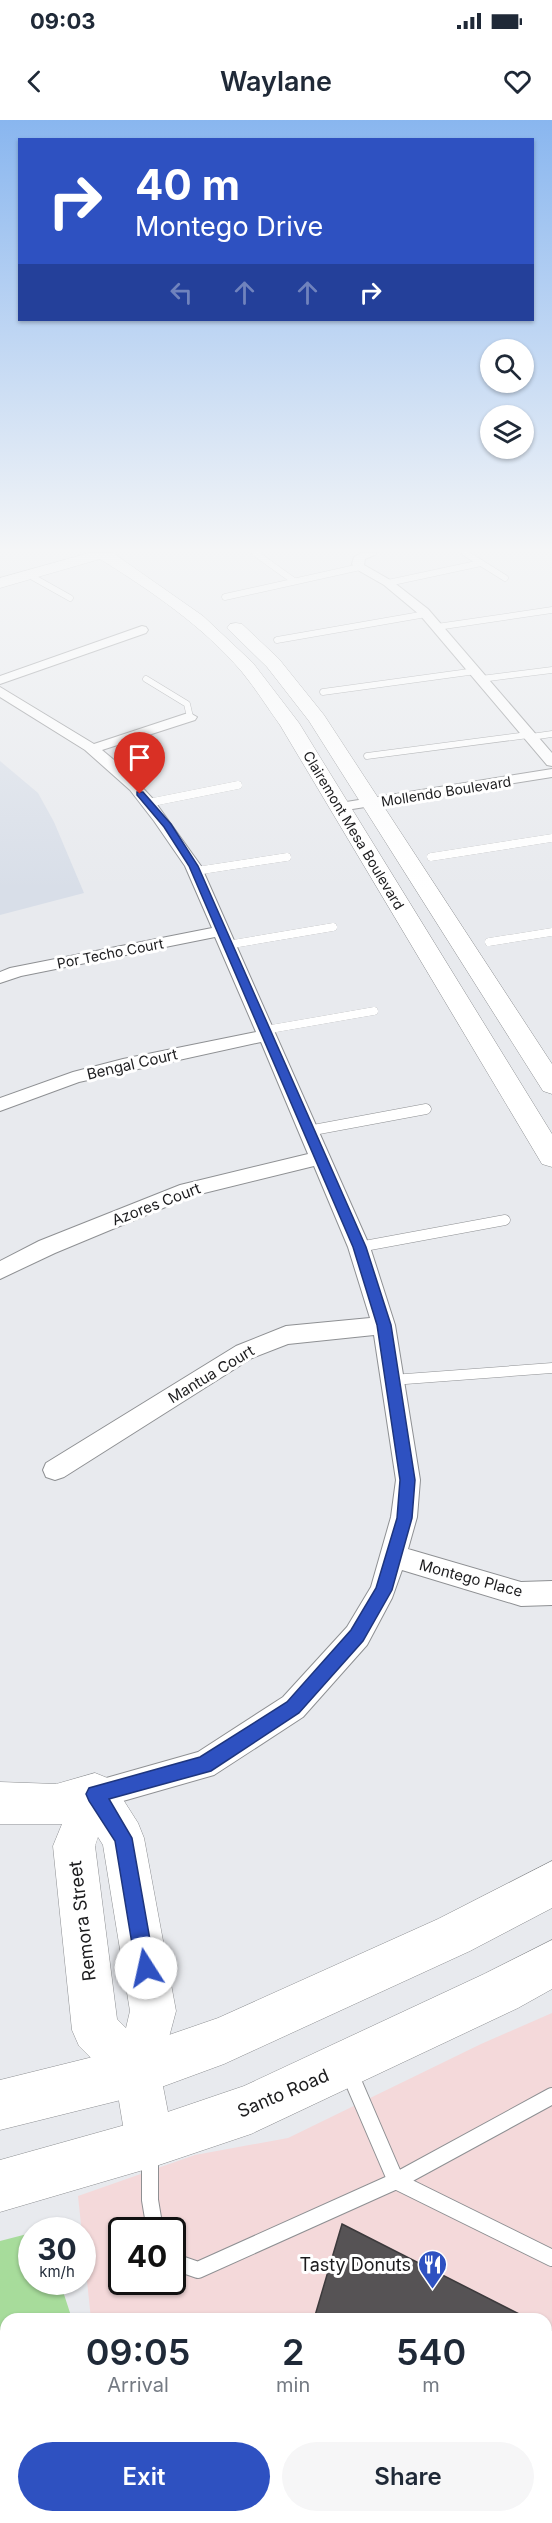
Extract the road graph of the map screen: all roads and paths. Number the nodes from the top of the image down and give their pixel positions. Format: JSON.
{"nodes":[{"id":1,"x":42,"y":665,"type":"edge"},
{"id":2,"x":244,"y":665,"type":"edge"},
{"id":3,"x":275,"y":665,"type":"edge"},
{"id":4,"x":470,"y":665,"type":"edge"},
{"id":5,"x":552,"y":669,"type":"edge"},
{"id":6,"x":478,"y":675,"type":"junction"},
{"id":7,"x":0,"y":680,"type":"edge"},
{"id":8,"x":146,"y":680,"type":"dead end"},
{"id":9,"x":0,"y":692,"type":"edge"},
{"id":10,"x":323,"y":692,"type":"dead end"},
{"id":11,"x":189,"y":717,"type":"joint"},
{"id":12,"x":552,"y":734,"type":"edge"},
{"id":13,"x":530,"y":736,"type":"junction"},
{"id":14,"x":91,"y":749,"type":"junction"},
{"id":15,"x":367,"y":756,"type":"dead end"},
{"id":16,"x":552,"y":762,"type":"edge"},
{"id":17,"x":552,"y":773,"type":"edge"},
{"id":18,"x":238,"y":785,"type":"dead end"},
{"id":19,"x":552,"y":788,"type":"edge"},
{"id":20,"x":148,"y":803,"type":"junction"},
{"id":21,"x":376,"y":809,"type":"junction"},
{"id":22,"x":344,"y":814,"type":"junction"},
{"id":23,"x":552,"y":838,"type":"edge"},
{"id":24,"x":287,"y":857,"type":"dead end"},
{"id":25,"x":431,"y":857,"type":"dead end"},
{"id":26,"x":196,"y":871,"type":"junction"},
{"id":27,"x":333,"y":927,"type":"dead end"},
{"id":28,"x":552,"y":932,"type":"edge"},
{"id":29,"x":224,"y":938,"type":"junction"},
{"id":30,"x":489,"y":942,"type":"dead end"},
{"id":31,"x":0,"y":978,"type":"edge"},
{"id":32,"x":374,"y":1011,"type":"dead end"},
{"id":33,"x":266,"y":1033,"type":"junction"},
{"id":34,"x":552,"y":1085,"type":"edge"},
{"id":35,"x":0,"y":1105,"type":"edge"},
{"id":36,"x":426,"y":1109,"type":"dead end"},
{"id":37,"x":308,"y":1131,"type":"junction"},
{"id":38,"x":552,"y":1157,"type":"edge"},
{"id":39,"x":320,"y":1158,"type":"junction"},
{"id":40,"x":505,"y":1220,"type":"dead end"},
{"id":41,"x":359,"y":1247,"type":"junction"},
{"id":42,"x":0,"y":1271,"type":"edge"},
{"id":43,"x":384,"y":1325,"type":"junction"},
{"id":44,"x":552,"y":1368,"type":"edge"},
{"id":45,"x":392,"y":1380,"type":"junction"},
{"id":46,"x":56,"y":1470,"type":"dead end"},
{"id":47,"x":392,"y":1556,"type":"junction"},
{"id":48,"x":552,"y":1593,"type":"edge"},
{"id":49,"x":95,"y":1794,"type":"junction"},
{"id":50,"x":0,"y":1803,"type":"edge"},
{"id":51,"x":552,"y":1884,"type":"edge"},
{"id":52,"x":552,"y":1963,"type":"edge"},
{"id":53,"x":346,"y":2066,"type":"junction"},
{"id":54,"x":137,"y":2071,"type":"junction"},
{"id":55,"x":552,"y":2097,"type":"edge"},
{"id":56,"x":0,"y":2105,"type":"edge"},
{"id":57,"x":150,"y":2143,"type":"junction"},
{"id":58,"x":396,"y":2181,"type":"junction"},
{"id":59,"x":0,"y":2186,"type":"edge"},
{"id":60,"x":153,"y":2217,"type":"edge"},
{"id":61,"x":552,"y":2258,"type":"edge"},
{"id":62,"x":186,"y":2266,"type":"edge"}],
"edges":[{"from":1,"to":7,"type":"street"},
{"from":2,"to":22,"type":"main road","name":"Clairemont Mesa Boulevard"},
{"from":3,"to":21,"type":"main road","name":"Clairemont Mesa Boulevard"},
{"from":4,"to":6,"type":"street"},
{"from":5,"to":6,"type":"lane"},
{"from":6,"to":10,"type":"lane"},
{"from":6,"to":13,"type":"street"},
{"from":8,"to":11,"type":"lane"},
{"from":9,"to":14,"type":"street"},
{"from":11,"to":14,"type":"street"},
{"from":12,"to":13,"type":"lane"},
{"from":13,"to":15,"type":"lane"},
{"from":13,"to":16,"type":"street"},
{"from":14,"to":20,"type":"street"},
{"from":17,"to":21,"type":"street","name":"Mollendo Boulevard"},
{"from":18,"to":20,"type":"lane"},
{"from":19,"to":21,"type":"street","name":"Mollendo Boulevard"},
{"from":20,"to":26,"type":"street"},
{"from":21,"to":22,"type":"street","name":"Mollendo Boulevard"},
{"from":21,"to":34,"type":"main road","name":"Clairemont Mesa Boulevard"},
{"from":22,"to":38,"type":"main road","name":"Clairemont Mesa Boulevard"},
{"from":23,"to":25,"type":"lane"},
{"from":24,"to":26,"type":"lane"},
{"from":26,"to":29,"type":"street"},
{"from":27,"to":29,"type":"lane"},
{"from":28,"to":30,"type":"lane"},
{"from":29,"to":31,"type":"street","name":"Por Techo Court"},
{"from":29,"to":33,"type":"street"},
{"from":32,"to":33,"type":"lane"},
{"from":33,"to":35,"type":"street","name":"Bengal Court"},
{"from":33,"to":37,"type":"street"},
{"from":36,"to":37,"type":"lane"},
{"from":37,"to":39,"type":"street"},
{"from":39,"to":41,"type":"street"},
{"from":39,"to":42,"type":"street","name":"Azores Court"},
{"from":40,"to":41,"type":"lane"},
{"from":41,"to":43,"type":"street"},
{"from":43,"to":45,"type":"street"},
{"from":43,"to":46,"type":"street","name":"Mantua Court"},
{"from":44,"to":45,"type":"lane"},
{"from":45,"to":47,"type":"street"},
{"from":47,"to":48,"type":"street","name":"Montego Place"},
{"from":47,"to":49,"type":"street"},
{"from":49,"to":50,"type":"main road"},
{"from":49,"to":54,"type":"main road"},
{"from":49,"to":54,"type":"main road","name":"Remora Street"},
{"from":51,"to":54,"type":"main road"},
{"from":52,"to":53,"type":"main road","name":"Santo Road"},
{"from":53,"to":57,"type":"main road","name":"Santo Road"},
{"from":53,"to":58,"type":"lane"},
{"from":54,"to":56,"type":"main road"},
{"from":54,"to":57,"type":"main road"},
{"from":55,"to":58,"type":"lane"},
{"from":57,"to":59,"type":"main road","name":"Santo Road"},
{"from":57,"to":60,"type":"lane"},
{"from":58,"to":61,"type":"lane"},
{"from":58,"to":62,"type":"lane"}]}
